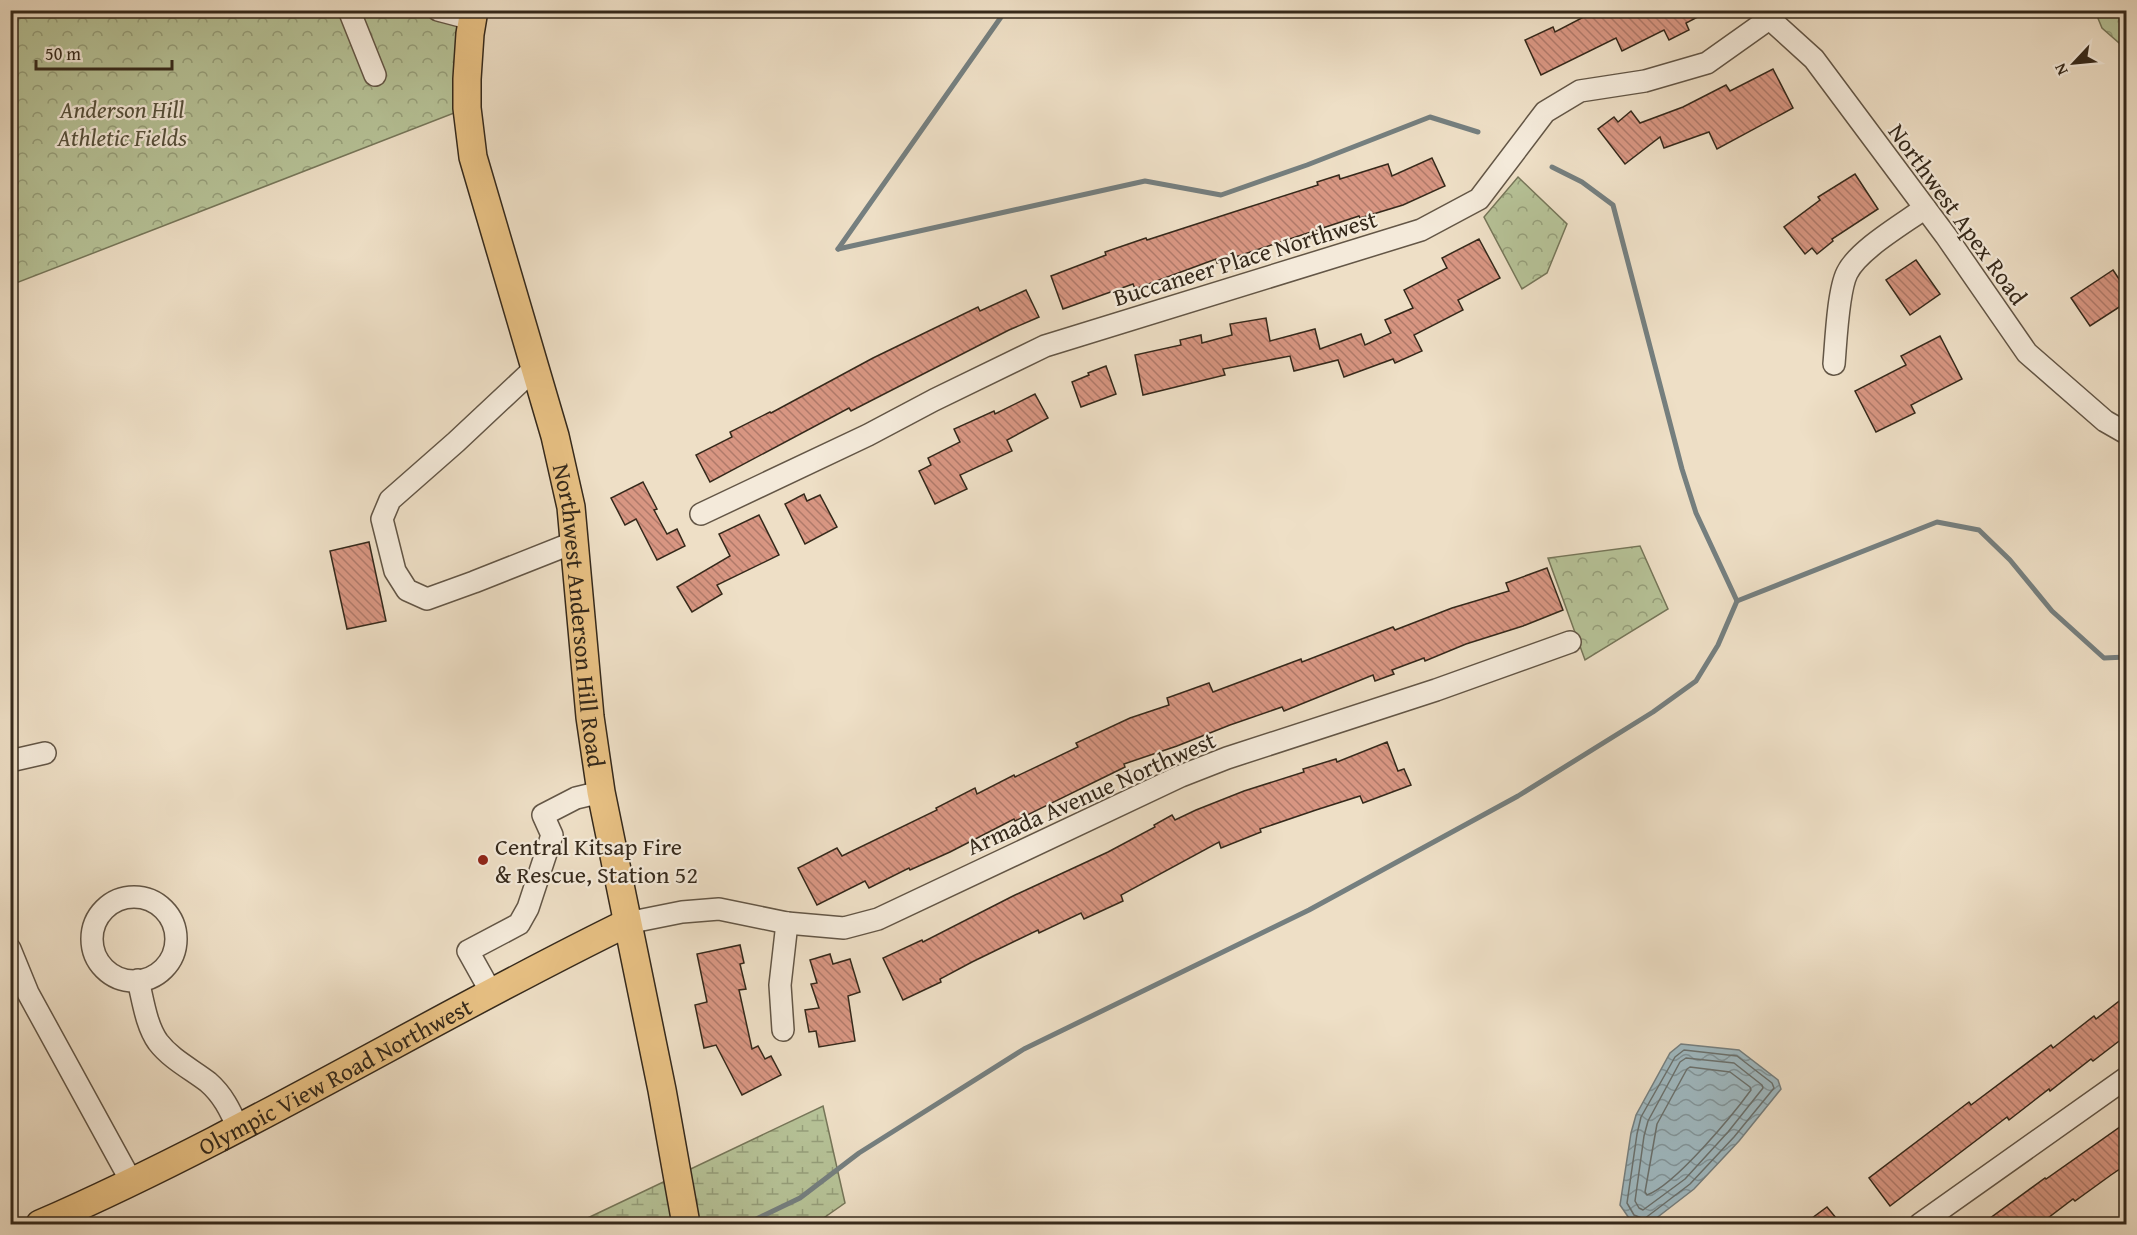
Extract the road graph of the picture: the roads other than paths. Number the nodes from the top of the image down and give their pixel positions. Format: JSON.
{"nodes":[{"id":1,"x":349,"y":10,"type":"edge"},
{"id":2,"x":438,"y":10,"type":"edge"},
{"id":3,"x":473,"y":15,"type":"edge"},
{"id":4,"x":1765,"y":15,"type":"edge"},
{"id":5,"x":375,"y":75,"type":"dead end"},
{"id":6,"x":1925,"y":208,"type":"junction"},
{"id":7,"x":1834,"y":364,"type":"dead end"},
{"id":8,"x":535,"y":368,"type":"junction"},
{"id":9,"x":2127,"y":433,"type":"edge"},
{"id":10,"x":701,"y":514,"type":"dead end"},
{"id":11,"x":575,"y":542,"type":"junction"},
{"id":12,"x":1570,"y":642,"type":"dead end"},
{"id":13,"x":45,"y":753,"type":"dead end"},
{"id":14,"x":10,"y":761,"type":"edge"},
{"id":15,"x":601,"y":792,"type":"junction"},
{"id":16,"x":627,"y":923,"type":"junction"},
{"id":17,"x":787,"y":923,"type":"junction"},
{"id":18,"x":10,"y":949,"type":"edge"},
{"id":19,"x":138,"y":980,"type":"junction"},
{"id":20,"x":492,"y":994,"type":"junction"},
{"id":21,"x":783,"y":1030,"type":"dead end"},
{"id":22,"x":2127,"y":1078,"type":"edge"},
{"id":23,"x":238,"y":1128,"type":"junction"},
{"id":24,"x":131,"y":1182,"type":"junction"},
{"id":25,"x":40,"y":1224,"type":"edge"},
{"id":26,"x":686,"y":1224,"type":"edge"},
{"id":27,"x":1920,"y":1224,"type":"edge"}],
"edges":[{"from":1,"to":5,"type":"street"},
{"from":2,"to":3,"type":"street"},
{"from":3,"to":8,"type":"main road","name":"Northwest Anderson Hill Road"},
{"from":4,"to":6,"type":"street","name":"Northwest Apex Road"},
{"from":4,"to":10,"type":"street","name":"Buccaneer Place Northwest"},
{"from":6,"to":7,"type":"street"},
{"from":6,"to":9,"type":"street","name":"Northwest Apex Road"},
{"from":8,"to":11,"type":"main road","name":"Northwest Anderson Hill Road"},
{"from":8,"to":11,"type":"street"},
{"from":11,"to":15,"type":"main road","name":"Northwest Anderson Hill Road"},
{"from":12,"to":17,"type":"street","name":"Armada Avenue Northwest"},
{"from":13,"to":14,"type":"street"},
{"from":15,"to":16,"type":"main road","name":"Northwest Anderson Hill Road"},
{"from":15,"to":20,"type":"street"},
{"from":16,"to":17,"type":"street","name":"Armada Avenue Northwest"},
{"from":16,"to":20,"type":"main road","name":"Olympic View Road Northwest"},
{"from":16,"to":26,"type":"main road","name":"Northwest Anderson Hill Road"},
{"from":17,"to":21,"type":"street"},
{"from":18,"to":24,"type":"street"},
{"from":19,"to":19,"type":"street"},
{"from":19,"to":23,"type":"street"},
{"from":20,"to":23,"type":"main road","name":"Olympic View Road Northwest"},
{"from":22,"to":27,"type":"street"},
{"from":23,"to":24,"type":"main road","name":"Olympic View Road Northwest"},
{"from":24,"to":25,"type":"main road","name":"Olympic View Road Northwest"}]}
